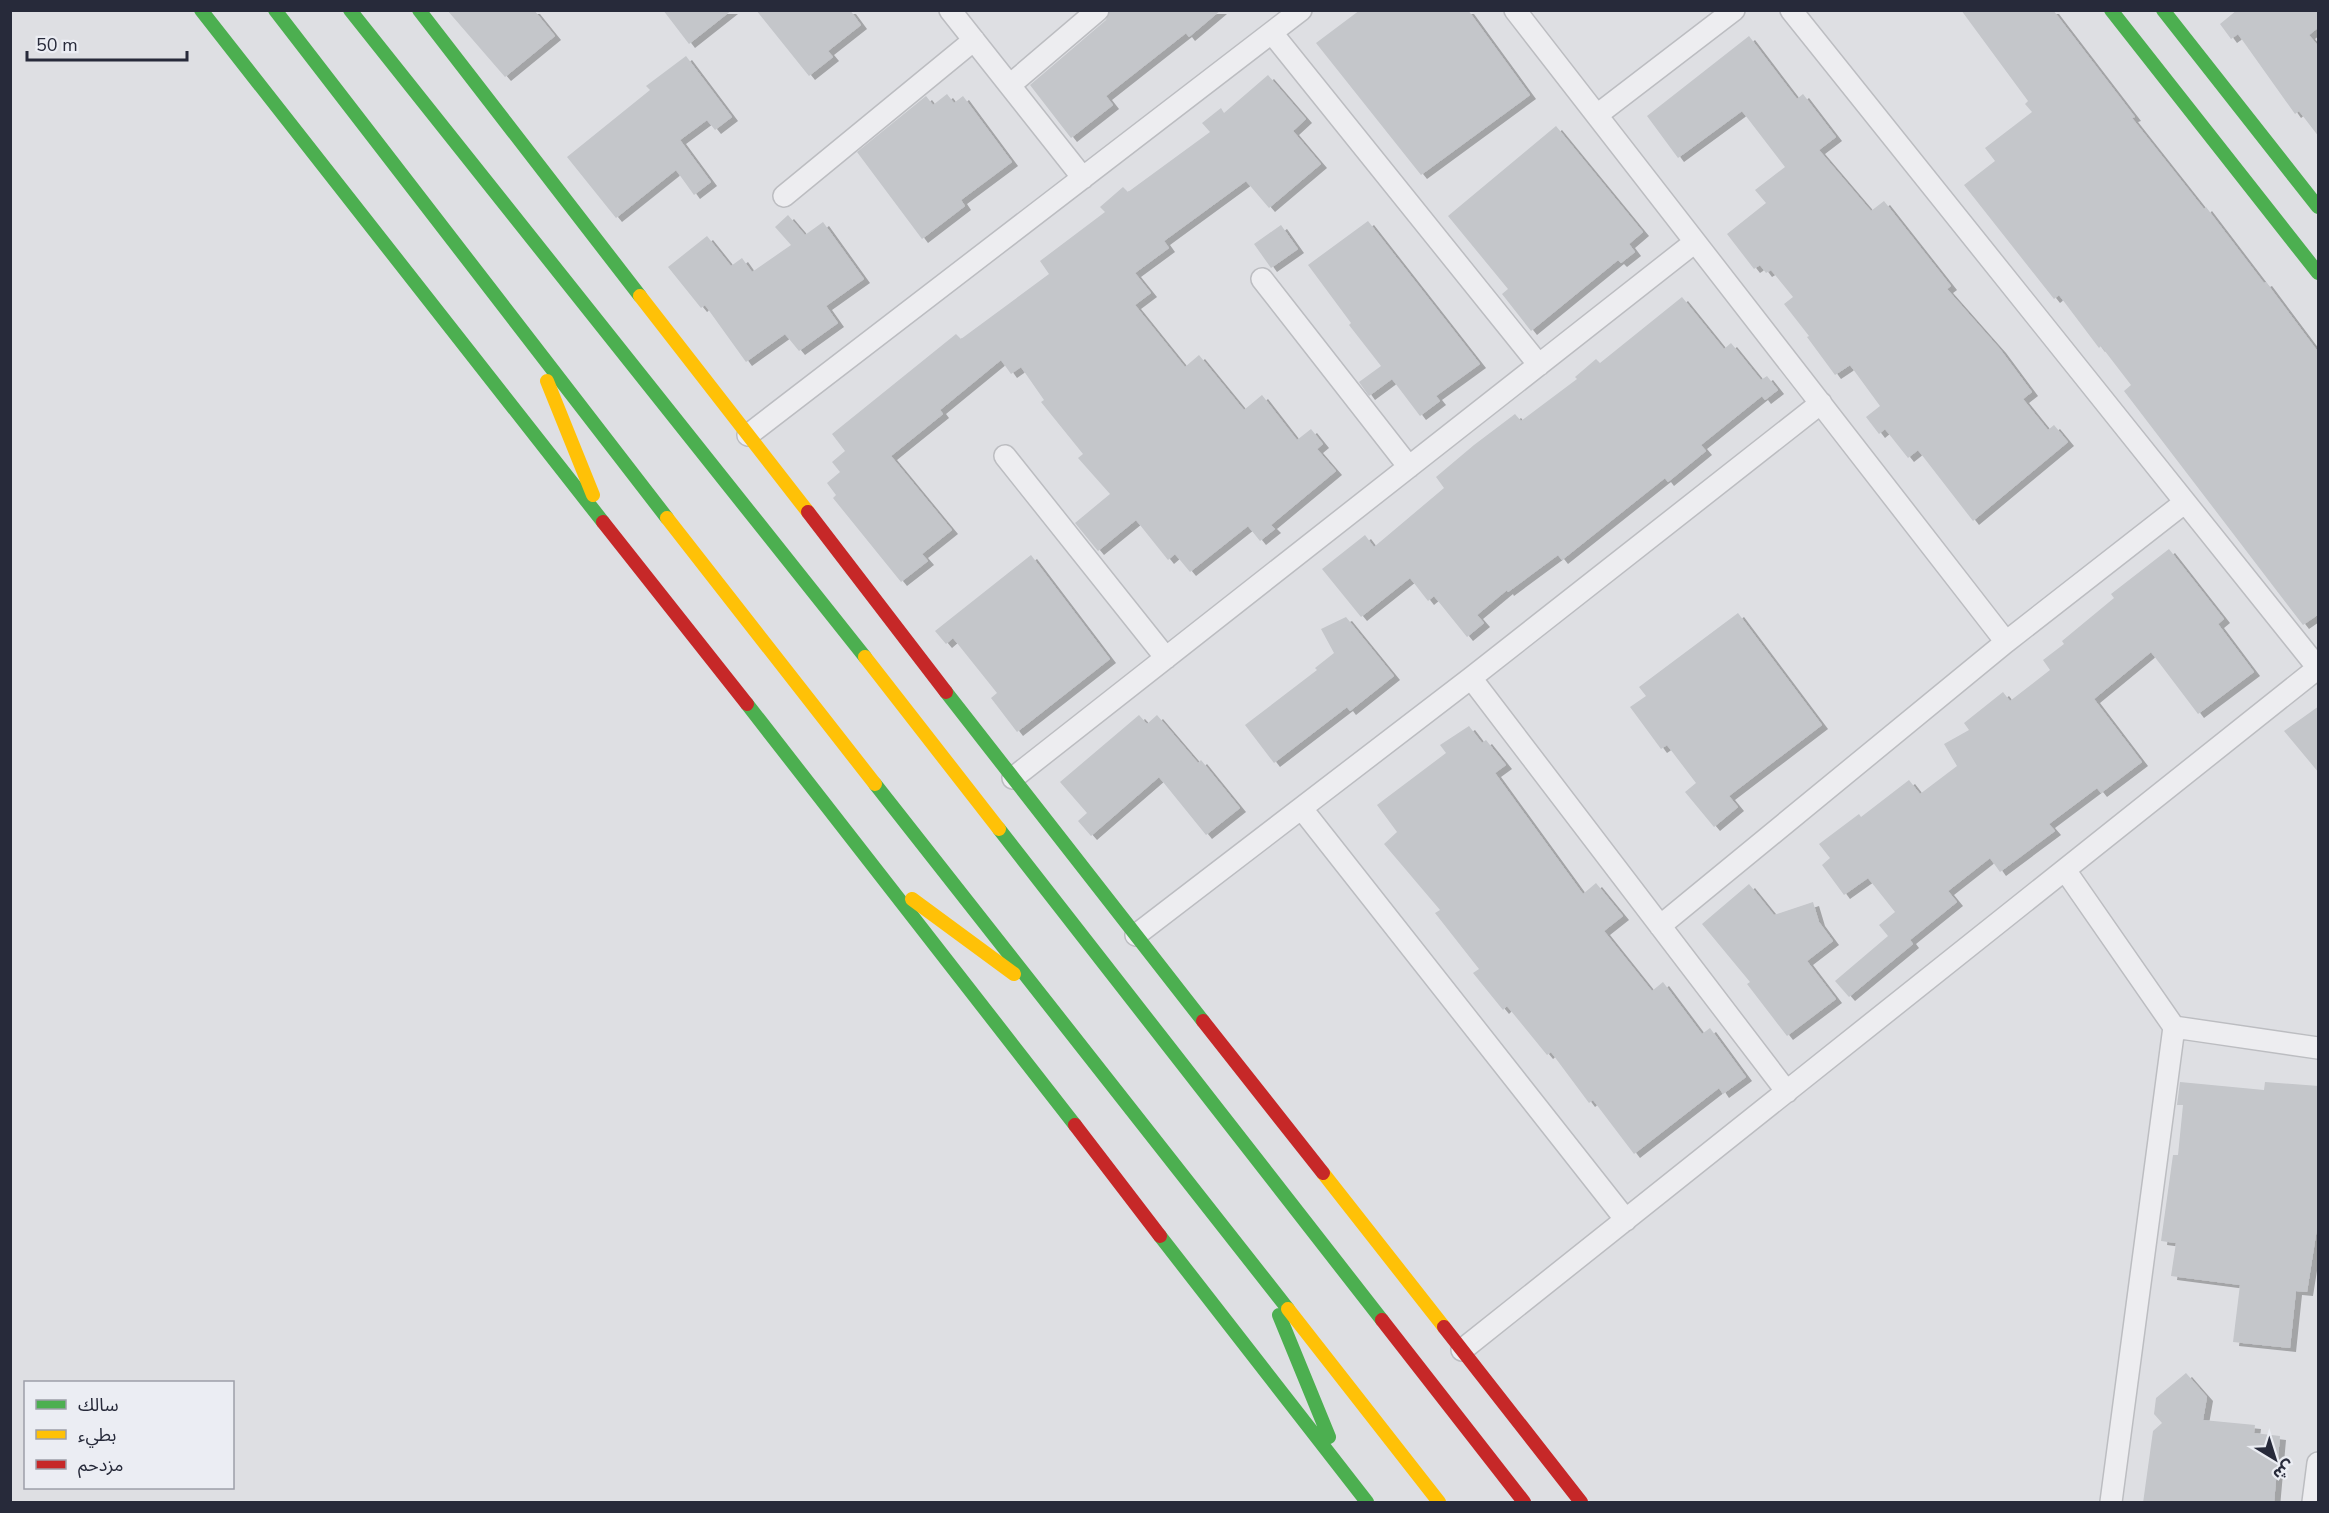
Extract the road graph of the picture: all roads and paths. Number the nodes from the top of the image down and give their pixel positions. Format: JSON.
{"nodes":[{"id":1,"x":201,"y":10,"type":"edge"},
{"id":2,"x":265,"y":10,"type":"edge"},
{"id":3,"x":275,"y":10,"type":"edge"},
{"id":4,"x":350,"y":10,"type":"edge"},
{"id":5,"x":419,"y":10,"type":"edge"},
{"id":6,"x":951,"y":10,"type":"edge"},
{"id":7,"x":1098,"y":10,"type":"edge"},
{"id":8,"x":1301,"y":10,"type":"edge"},
{"id":9,"x":1515,"y":10,"type":"edge"},
{"id":10,"x":1734,"y":10,"type":"edge"},
{"id":11,"x":1791,"y":10,"type":"edge"},
{"id":12,"x":2111,"y":10,"type":"edge"},
{"id":13,"x":2163,"y":11,"type":"edge"},
{"id":14,"x":285,"y":24,"type":"junction"},
{"id":15,"x":1272,"y":33,"type":"junction"},
{"id":16,"x":974,"y":40,"type":"junction"},
{"id":17,"x":1010,"y":86,"type":"junction"},
{"id":18,"x":1597,"y":115,"type":"junction"},
{"id":19,"x":1083,"y":178,"type":"junction"},
{"id":20,"x":2311,"y":183,"type":"edge"},
{"id":21,"x":784,"y":196,"type":"dead end"},
{"id":22,"x":2319,"y":207,"type":"edge"},
{"id":23,"x":1695,"y":242,"type":"junction"},
{"id":24,"x":2319,"y":273,"type":"edge"},
{"id":25,"x":1262,"y":279,"type":"dead end"},
{"id":26,"x":535,"y":350,"type":"junction"},
{"id":27,"x":1539,"y":365,"type":"junction"},
{"id":28,"x":1821,"y":403,"type":"junction"},
{"id":29,"x":748,"y":435,"type":"junction"},
{"id":30,"x":1005,"y":456,"type":"dead end"},
{"id":31,"x":1409,"y":467,"type":"junction"},
{"id":32,"x":2184,"y":503,"type":"junction"},
{"id":33,"x":605,"y":526,"type":"junction"},
{"id":34,"x":773,"y":539,"type":"junction"},
{"id":35,"x":816,"y":571,"type":"dead end"},
{"id":36,"x":859,"y":602,"type":"dead end"},
{"id":37,"x":895,"y":625,"type":"junction"},
{"id":38,"x":2006,"y":642,"type":"junction"},
{"id":39,"x":1166,"y":658,"type":"junction"},
{"id":40,"x":2318,"y":668,"type":"edge"},
{"id":41,"x":1471,"y":678,"type":"junction"},
{"id":42,"x":1012,"y":778,"type":"junction"},
{"id":43,"x":1302,"y":809,"type":"junction"},
{"id":44,"x":2065,"y":870,"type":"junction"},
{"id":45,"x":883,"y":878,"type":"junction"},
{"id":46,"x":1660,"y":927,"type":"junction"},
{"id":47,"x":1136,"y":934,"type":"junction"},
{"id":48,"x":1043,"y":995,"type":"junction"},
{"id":49,"x":2174,"y":1027,"type":"junction"},
{"id":50,"x":2319,"y":1048,"type":"edge"},
{"id":51,"x":1787,"y":1092,"type":"junction"},
{"id":52,"x":1626,"y":1220,"type":"junction"},
{"id":53,"x":1265,"y":1282,"type":"junction"},
{"id":54,"x":1462,"y":1350,"type":"junction"},
{"id":55,"x":2319,"y":1463,"type":"edge"},
{"id":56,"x":1344,"y":1472,"type":"junction"},
{"id":57,"x":1367,"y":1503,"type":"edge"},
{"id":58,"x":1438,"y":1503,"type":"edge"},
{"id":59,"x":1524,"y":1503,"type":"edge"},
{"id":60,"x":1581,"y":1503,"type":"edge"},
{"id":61,"x":2111,"y":1503,"type":"edge"},
{"id":62,"x":2313,"y":1503,"type":"edge"}],
"edges":[{"from":1,"to":33,"type":"main road"},
{"from":2,"to":14,"type":"main road"},
{"from":3,"to":14,"type":"main road"},
{"from":4,"to":34,"type":"main road"},
{"from":5,"to":29,"type":"main road"},
{"from":6,"to":16,"type":"street"},
{"from":7,"to":17,"type":"street"},
{"from":8,"to":15,"type":"street"},
{"from":9,"to":18,"type":"street"},
{"from":10,"to":18,"type":"street"},
{"from":11,"to":32,"type":"street"},
{"from":12,"to":24,"type":"main road"},
{"from":13,"to":20,"type":"main road"},
{"from":14,"to":26,"type":"main road"},
{"from":15,"to":19,"type":"street"},
{"from":15,"to":27,"type":"street"},
{"from":16,"to":17,"type":"street"},
{"from":16,"to":21,"type":"street"},
{"from":17,"to":19,"type":"street"},
{"from":18,"to":23,"type":"street"},
{"from":19,"to":29,"type":"street"},
{"from":20,"to":22,"type":"main road"},
{"from":23,"to":27,"type":"street"},
{"from":23,"to":28,"type":"street"},
{"from":25,"to":31,"type":"street"},
{"from":26,"to":33,"type":"main road"},
{"from":26,"to":48,"type":"main road"},
{"from":27,"to":31,"type":"street"},
{"from":28,"to":38,"type":"street"},
{"from":28,"to":41,"type":"street"},
{"from":29,"to":37,"type":"main road"},
{"from":30,"to":39,"type":"street"},
{"from":31,"to":39,"type":"street"},
{"from":32,"to":38,"type":"street"},
{"from":32,"to":40,"type":"street"},
{"from":33,"to":45,"type":"main road"},
{"from":34,"to":35,"type":"main road"},
{"from":34,"to":59,"type":"main road"},
{"from":36,"to":37,"type":"main road"},
{"from":37,"to":42,"type":"main road"},
{"from":38,"to":46,"type":"street"},
{"from":39,"to":42,"type":"street"},
{"from":40,"to":44,"type":"street"},
{"from":41,"to":43,"type":"street"},
{"from":41,"to":46,"type":"street"},
{"from":42,"to":47,"type":"main road"},
{"from":43,"to":47,"type":"street"},
{"from":43,"to":52,"type":"street"},
{"from":44,"to":49,"type":"street"},
{"from":44,"to":51,"type":"street"},
{"from":45,"to":48,"type":"main road"},
{"from":45,"to":56,"type":"main road"},
{"from":46,"to":51,"type":"street"},
{"from":47,"to":54,"type":"main road"},
{"from":48,"to":53,"type":"main road"},
{"from":49,"to":50,"type":"street"},
{"from":49,"to":61,"type":"street"},
{"from":51,"to":52,"type":"street"},
{"from":52,"to":54,"type":"street"},
{"from":53,"to":56,"type":"main road"},
{"from":53,"to":58,"type":"main road"},
{"from":54,"to":60,"type":"main road"},
{"from":55,"to":62,"type":"street"},
{"from":56,"to":57,"type":"main road"}]}
